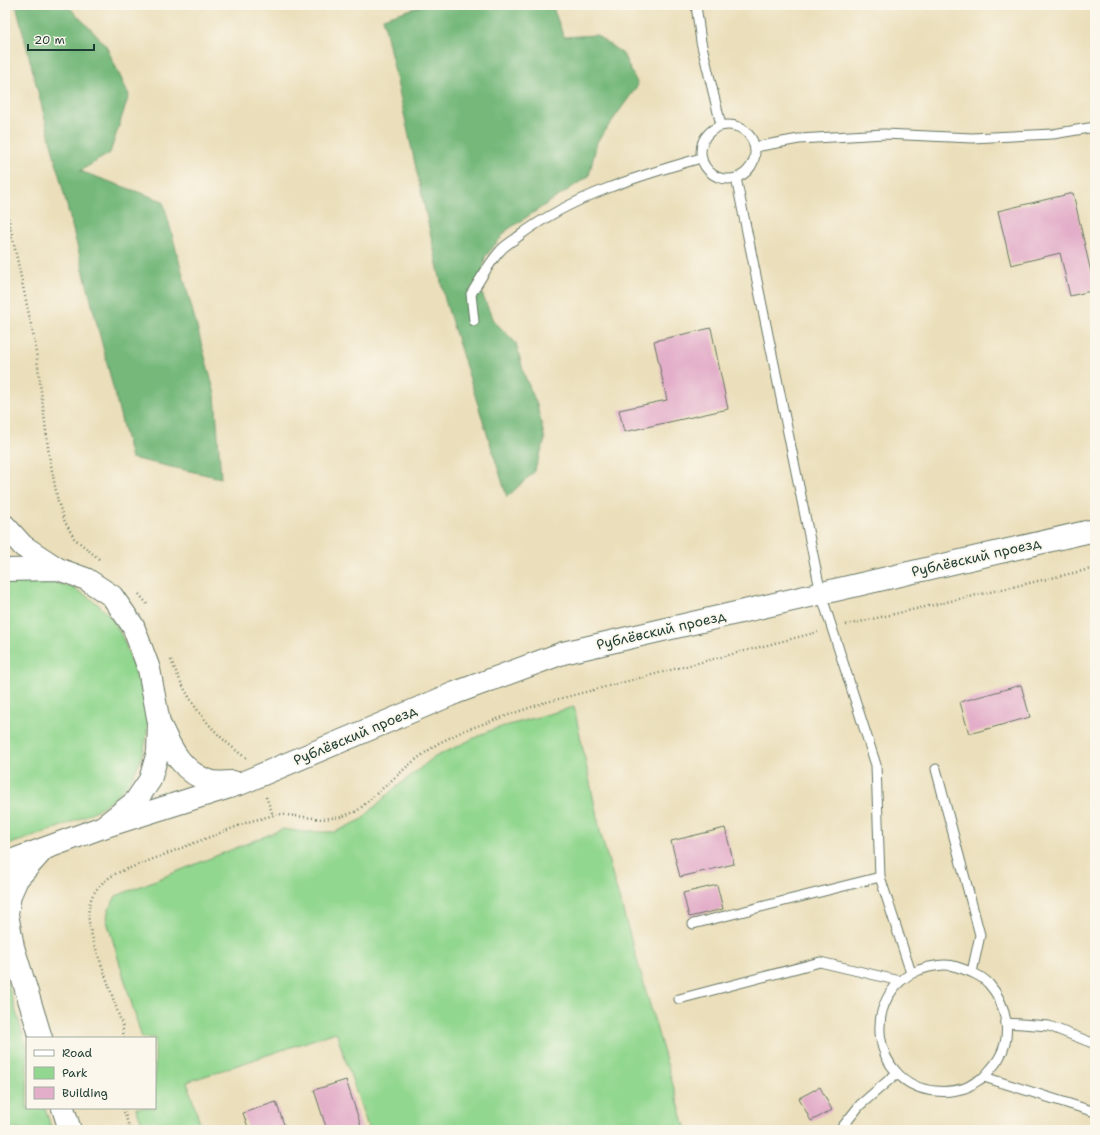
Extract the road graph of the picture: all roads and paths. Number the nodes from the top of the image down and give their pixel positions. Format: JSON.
{"nodes":[{"id":1,"x":696,"y":5,"type":"edge"},
{"id":2,"x":721,"y":125,"type":"junction"},
{"id":3,"x":1095,"y":128,"type":"edge"},
{"id":4,"x":755,"y":147,"type":"junction"},
{"id":5,"x":701,"y":158,"type":"junction"},
{"id":6,"x":736,"y":178,"type":"junction"},
{"id":7,"x":5,"y":202,"type":"edge"},
{"id":8,"x":474,"y":321,"type":"dead end"},
{"id":9,"x":5,"y":526,"type":"edge"},
{"id":10,"x":1095,"y":530,"type":"edge"},
{"id":11,"x":101,"y":561,"type":"dead end"},
{"id":12,"x":1095,"y":568,"type":"edge"},
{"id":13,"x":58,"y":569,"type":"junction"},
{"id":14,"x":5,"y":570,"type":"edge"},
{"id":15,"x":134,"y":588,"type":"dead end"},
{"id":16,"x":821,"y":594,"type":"junction"},
{"id":17,"x":148,"y":605,"type":"dead end"},
{"id":18,"x":832,"y":629,"type":"junction"},
{"id":19,"x":169,"y":653,"type":"dead end"},
{"id":20,"x":159,"y":723,"type":"junction"},
{"id":21,"x":936,"y":769,"type":"dead end"},
{"id":22,"x":250,"y":779,"type":"junction"},
{"id":23,"x":273,"y":815,"type":"junction"},
{"id":24,"x":103,"y":827,"type":"junction"},
{"id":25,"x":42,"y":850,"type":"junction"},
{"id":26,"x":5,"y":863,"type":"edge"},
{"id":27,"x":880,"y":877,"type":"junction"},
{"id":28,"x":693,"y":924,"type":"dead end"},
{"id":29,"x":9,"y":941,"type":"edge"},
{"id":30,"x":972,"y":972,"type":"junction"},
{"id":31,"x":911,"y":973,"type":"junction"},
{"id":32,"x":900,"y":981,"type":"junction"},
{"id":33,"x":679,"y":999,"type":"dead end"},
{"id":34,"x":1006,"y":1023,"type":"junction"},
{"id":35,"x":41,"y":1037,"type":"edge"},
{"id":36,"x":124,"y":1037,"type":"edge"},
{"id":37,"x":1095,"y":1044,"type":"edge"},
{"id":38,"x":897,"y":1073,"type":"junction"},
{"id":39,"x":984,"y":1077,"type":"junction"},
{"id":40,"x":63,"y":1109,"type":"edge"},
{"id":41,"x":123,"y":1109,"type":"edge"},
{"id":42,"x":1095,"y":1112,"type":"edge"},
{"id":43,"x":70,"y":1130,"type":"edge"},
{"id":44,"x":130,"y":1130,"type":"edge"},
{"id":45,"x":840,"y":1130,"type":"edge"}],
"edges":[{"from":1,"to":2,"type":"lane"},
{"from":2,"to":4,"type":"lane"},
{"from":2,"to":5,"type":"lane"},
{"from":3,"to":4,"type":"lane"},
{"from":4,"to":6,"type":"lane"},
{"from":5,"to":6,"type":"lane"},
{"from":5,"to":8,"type":"lane"},
{"from":6,"to":16,"type":"lane"},
{"from":7,"to":11,"type":"path"},
{"from":9,"to":13,"type":"street"},
{"from":10,"to":16,"type":"street","name":"Рублёвский проезд"},
{"from":12,"to":18,"type":"path"},
{"from":13,"to":14,"type":"street"},
{"from":13,"to":20,"type":"street"},
{"from":15,"to":17,"type":"path"},
{"from":16,"to":18,"type":"lane"},
{"from":16,"to":22,"type":"street","name":"Рублёвский проезд"},
{"from":18,"to":23,"type":"path"},
{"from":18,"to":27,"type":"lane"},
{"from":19,"to":22,"type":"path"},
{"from":20,"to":22,"type":"street"},
{"from":20,"to":24,"type":"street"},
{"from":21,"to":30,"type":"lane"},
{"from":22,"to":23,"type":"path"},
{"from":22,"to":24,"type":"street","name":"Рублёвский проезд"},
{"from":23,"to":36,"type":"path"},
{"from":24,"to":25,"type":"street"},
{"from":25,"to":26,"type":"street"},
{"from":25,"to":29,"type":"street"},
{"from":27,"to":28,"type":"lane"},
{"from":27,"to":31,"type":"lane"},
{"from":29,"to":35,"type":"street"},
{"from":30,"to":31,"type":"lane"},
{"from":30,"to":34,"type":"lane"},
{"from":31,"to":32,"type":"lane"},
{"from":32,"to":33,"type":"lane"},
{"from":32,"to":38,"type":"lane"},
{"from":34,"to":37,"type":"lane"},
{"from":34,"to":39,"type":"lane"},
{"from":38,"to":39,"type":"lane"},
{"from":38,"to":45,"type":"lane"},
{"from":39,"to":42,"type":"lane"},
{"from":40,"to":43,"type":"street"},
{"from":41,"to":44,"type":"path"}]}
